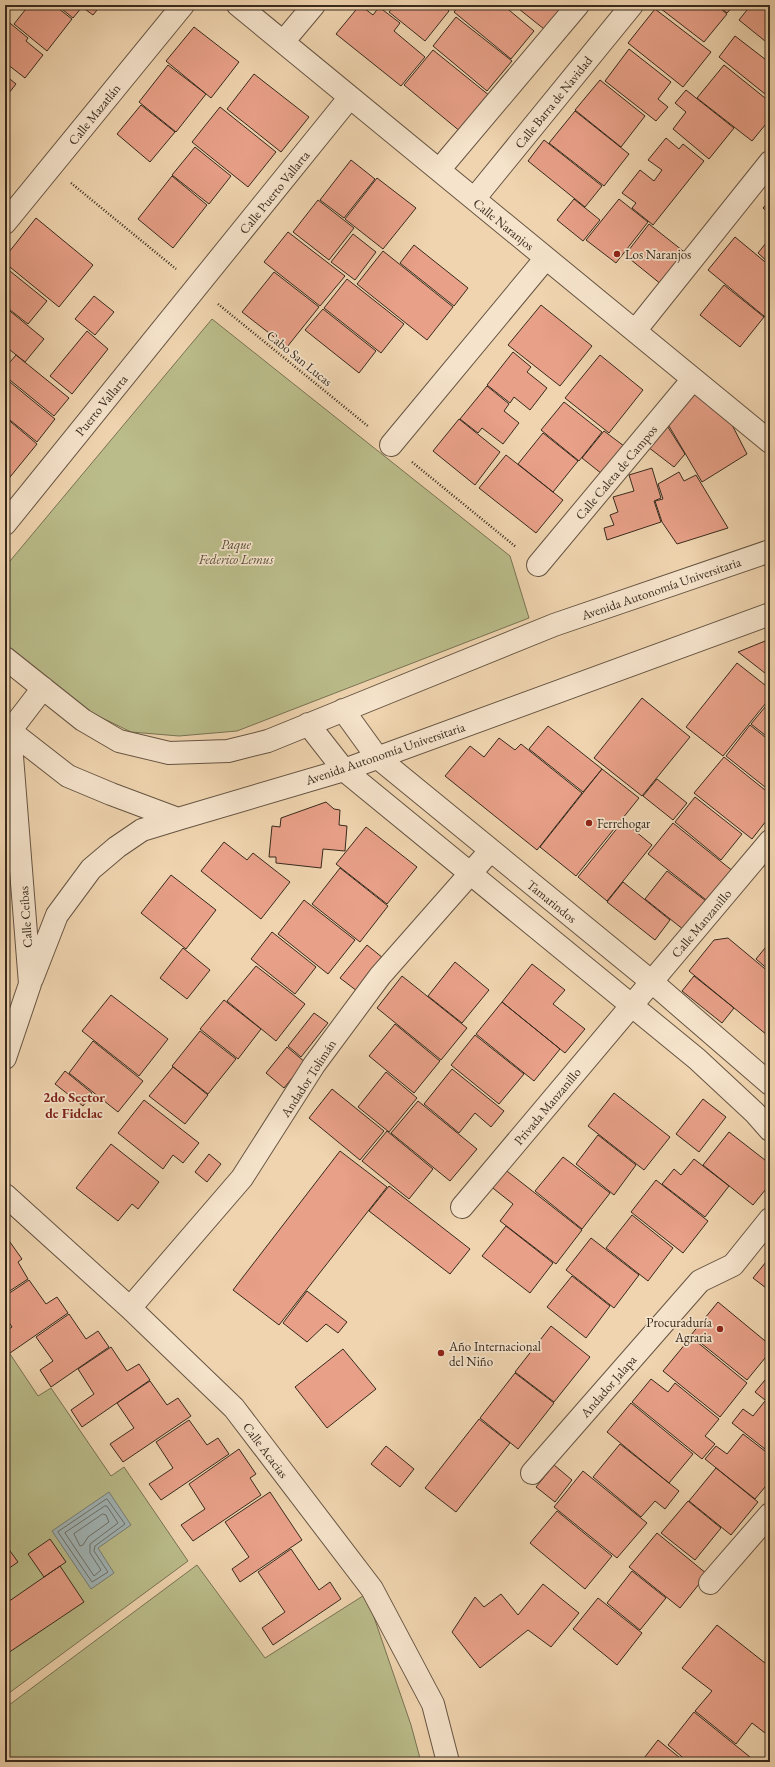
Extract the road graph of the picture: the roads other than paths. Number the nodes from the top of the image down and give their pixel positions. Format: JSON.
{"nodes":[{"id":1,"x":183,"y":5,"type":"edge"},
{"id":2,"x":238,"y":5,"type":"edge"},
{"id":3,"x":314,"y":5,"type":"edge"},
{"id":4,"x":578,"y":5,"type":"edge"},
{"id":5,"x":632,"y":5,"type":"edge"},
{"id":6,"x":284,"y":42,"type":"junction"},
{"id":7,"x":350,"y":97,"type":"junction"},
{"id":8,"x":770,"y":162,"type":"edge"},
{"id":9,"x":439,"y":170,"type":"junction"},
{"id":10,"x":474,"y":199,"type":"junction"},
{"id":11,"x":5,"y":223,"type":"edge"},
{"id":12,"x":546,"y":258,"type":"junction"},
{"id":13,"x":197,"y":287,"type":"joint"},
{"id":14,"x":635,"y":331,"type":"junction"},
{"id":15,"x":693,"y":379,"type":"junction"},
{"id":16,"x":770,"y":442,"type":"edge"},
{"id":17,"x":391,"y":445,"type":"road end"},
{"id":18,"x":5,"y":524,"type":"edge"},
{"id":19,"x":770,"y":551,"type":"edge"},
{"id":20,"x":538,"y":565,"type":"road end"},
{"id":21,"x":770,"y":614,"type":"edge"},
{"id":22,"x":5,"y":658,"type":"edge"},
{"id":23,"x":43,"y":688,"type":"junction"},
{"id":24,"x":343,"y":710,"type":"junction"},
{"id":25,"x":308,"y":724,"type":"junction"},
{"id":26,"x":8,"y":729,"type":"edge"},
{"id":27,"x":377,"y":757,"type":"junction"},
{"id":28,"x":344,"y":770,"type":"junction"},
{"id":29,"x":178,"y":818,"type":"junction"},
{"id":30,"x":770,"y":841,"type":"edge"},
{"id":31,"x":490,"y":851,"type":"junction"},
{"id":32,"x":471,"y":874,"type":"junction"},
{"id":33,"x":652,"y":982,"type":"junction"},
{"id":34,"x":30,"y":984,"type":"junction"},
{"id":35,"x":632,"y":1005,"type":"junction"},
{"id":36,"x":5,"y":1058,"type":"edge"},
{"id":37,"x":770,"y":1084,"type":"edge"},
{"id":38,"x":770,"y":1130,"type":"edge"},
{"id":39,"x":5,"y":1195,"type":"edge"},
{"id":40,"x":462,"y":1207,"type":"dead end"},
{"id":41,"x":770,"y":1219,"type":"edge"},
{"id":42,"x":130,"y":1308,"type":"junction"},
{"id":43,"x":532,"y":1473,"type":"dead end"},
{"id":44,"x":770,"y":1514,"type":"edge"},
{"id":45,"x":710,"y":1583,"type":"dead end"},
{"id":46,"x":448,"y":1762,"type":"edge"}],
"edges":[{"from":1,"to":11,"type":"street","name":"Calle Mazatlán"},
{"from":2,"to":6,"type":"street","name":"Calle Naranjos"},
{"from":3,"to":6,"type":"street"},
{"from":4,"to":9,"type":"street"},
{"from":5,"to":10,"type":"street","name":"Calle Barra de Navidad"},
{"from":6,"to":7,"type":"street","name":"Calle Naranjos"},
{"from":7,"to":9,"type":"street","name":"Calle Naranjos"},
{"from":7,"to":13,"type":"street","name":"Calle Puerto Vallarta"},
{"from":8,"to":14,"type":"street"},
{"from":9,"to":10,"type":"street","name":"Calle Naranjos"},
{"from":10,"to":12,"type":"street","name":"Calle Naranjos"},
{"from":12,"to":14,"type":"street","name":"Calle Naranjos"},
{"from":12,"to":17,"type":"street"},
{"from":13,"to":18,"type":"street","name":"Puerto Vallarta"},
{"from":14,"to":15,"type":"street","name":"Calle Naranjos"},
{"from":15,"to":16,"type":"street","name":"Calle Naranjos"},
{"from":15,"to":20,"type":"street","name":"Calle Caleta de Campos"},
{"from":19,"to":24,"type":"street","name":"Avenida Autonomía Universitaria"},
{"from":21,"to":27,"type":"street","name":"Avenida Autonomía Universitaria"},
{"from":22,"to":23,"type":"street","name":"Avenida Autonomía Universitaria"},
{"from":23,"to":25,"type":"street","name":"Avenida Autonomía Universitaria"},
{"from":23,"to":26,"type":"street"},
{"from":24,"to":25,"type":"street","name":"Avenida Autonomía Universitaria"},
{"from":24,"to":27,"type":"street","name":"Tamarindos"},
{"from":25,"to":28,"type":"street"},
{"from":26,"to":29,"type":"street"},
{"from":26,"to":34,"type":"street","name":"Calle Ceibas"},
{"from":27,"to":28,"type":"street","name":"Avenida Autonomía Universitaria"},
{"from":27,"to":31,"type":"street","name":"Tamarindos"},
{"from":28,"to":29,"type":"street","name":"Avenida Autonomía Universitaria"},
{"from":28,"to":32,"type":"street"},
{"from":29,"to":34,"type":"street","name":"Avenida Autonomía Universitaria"},
{"from":30,"to":33,"type":"street","name":"Calle Manzanillo"},
{"from":31,"to":32,"type":"street","name":"Andador Tolimán"},
{"from":31,"to":33,"type":"street","name":"Tamarindos"},
{"from":32,"to":35,"type":"street"},
{"from":32,"to":42,"type":"street","name":"Andador Tolimán"},
{"from":33,"to":35,"type":"street","name":"Calle Manzanillo"},
{"from":33,"to":37,"type":"street","name":"Tamarindos"},
{"from":34,"to":36,"type":"street","name":"Calle Ceibas"},
{"from":35,"to":38,"type":"street"},
{"from":35,"to":40,"type":"street","name":"Privada Manzanillo"},
{"from":39,"to":42,"type":"street","name":"Calle Acacias"},
{"from":41,"to":43,"type":"street","name":"Andador Jalapa"},
{"from":42,"to":46,"type":"street","name":"Calle Acacias"},
{"from":44,"to":45,"type":"street"}]}
